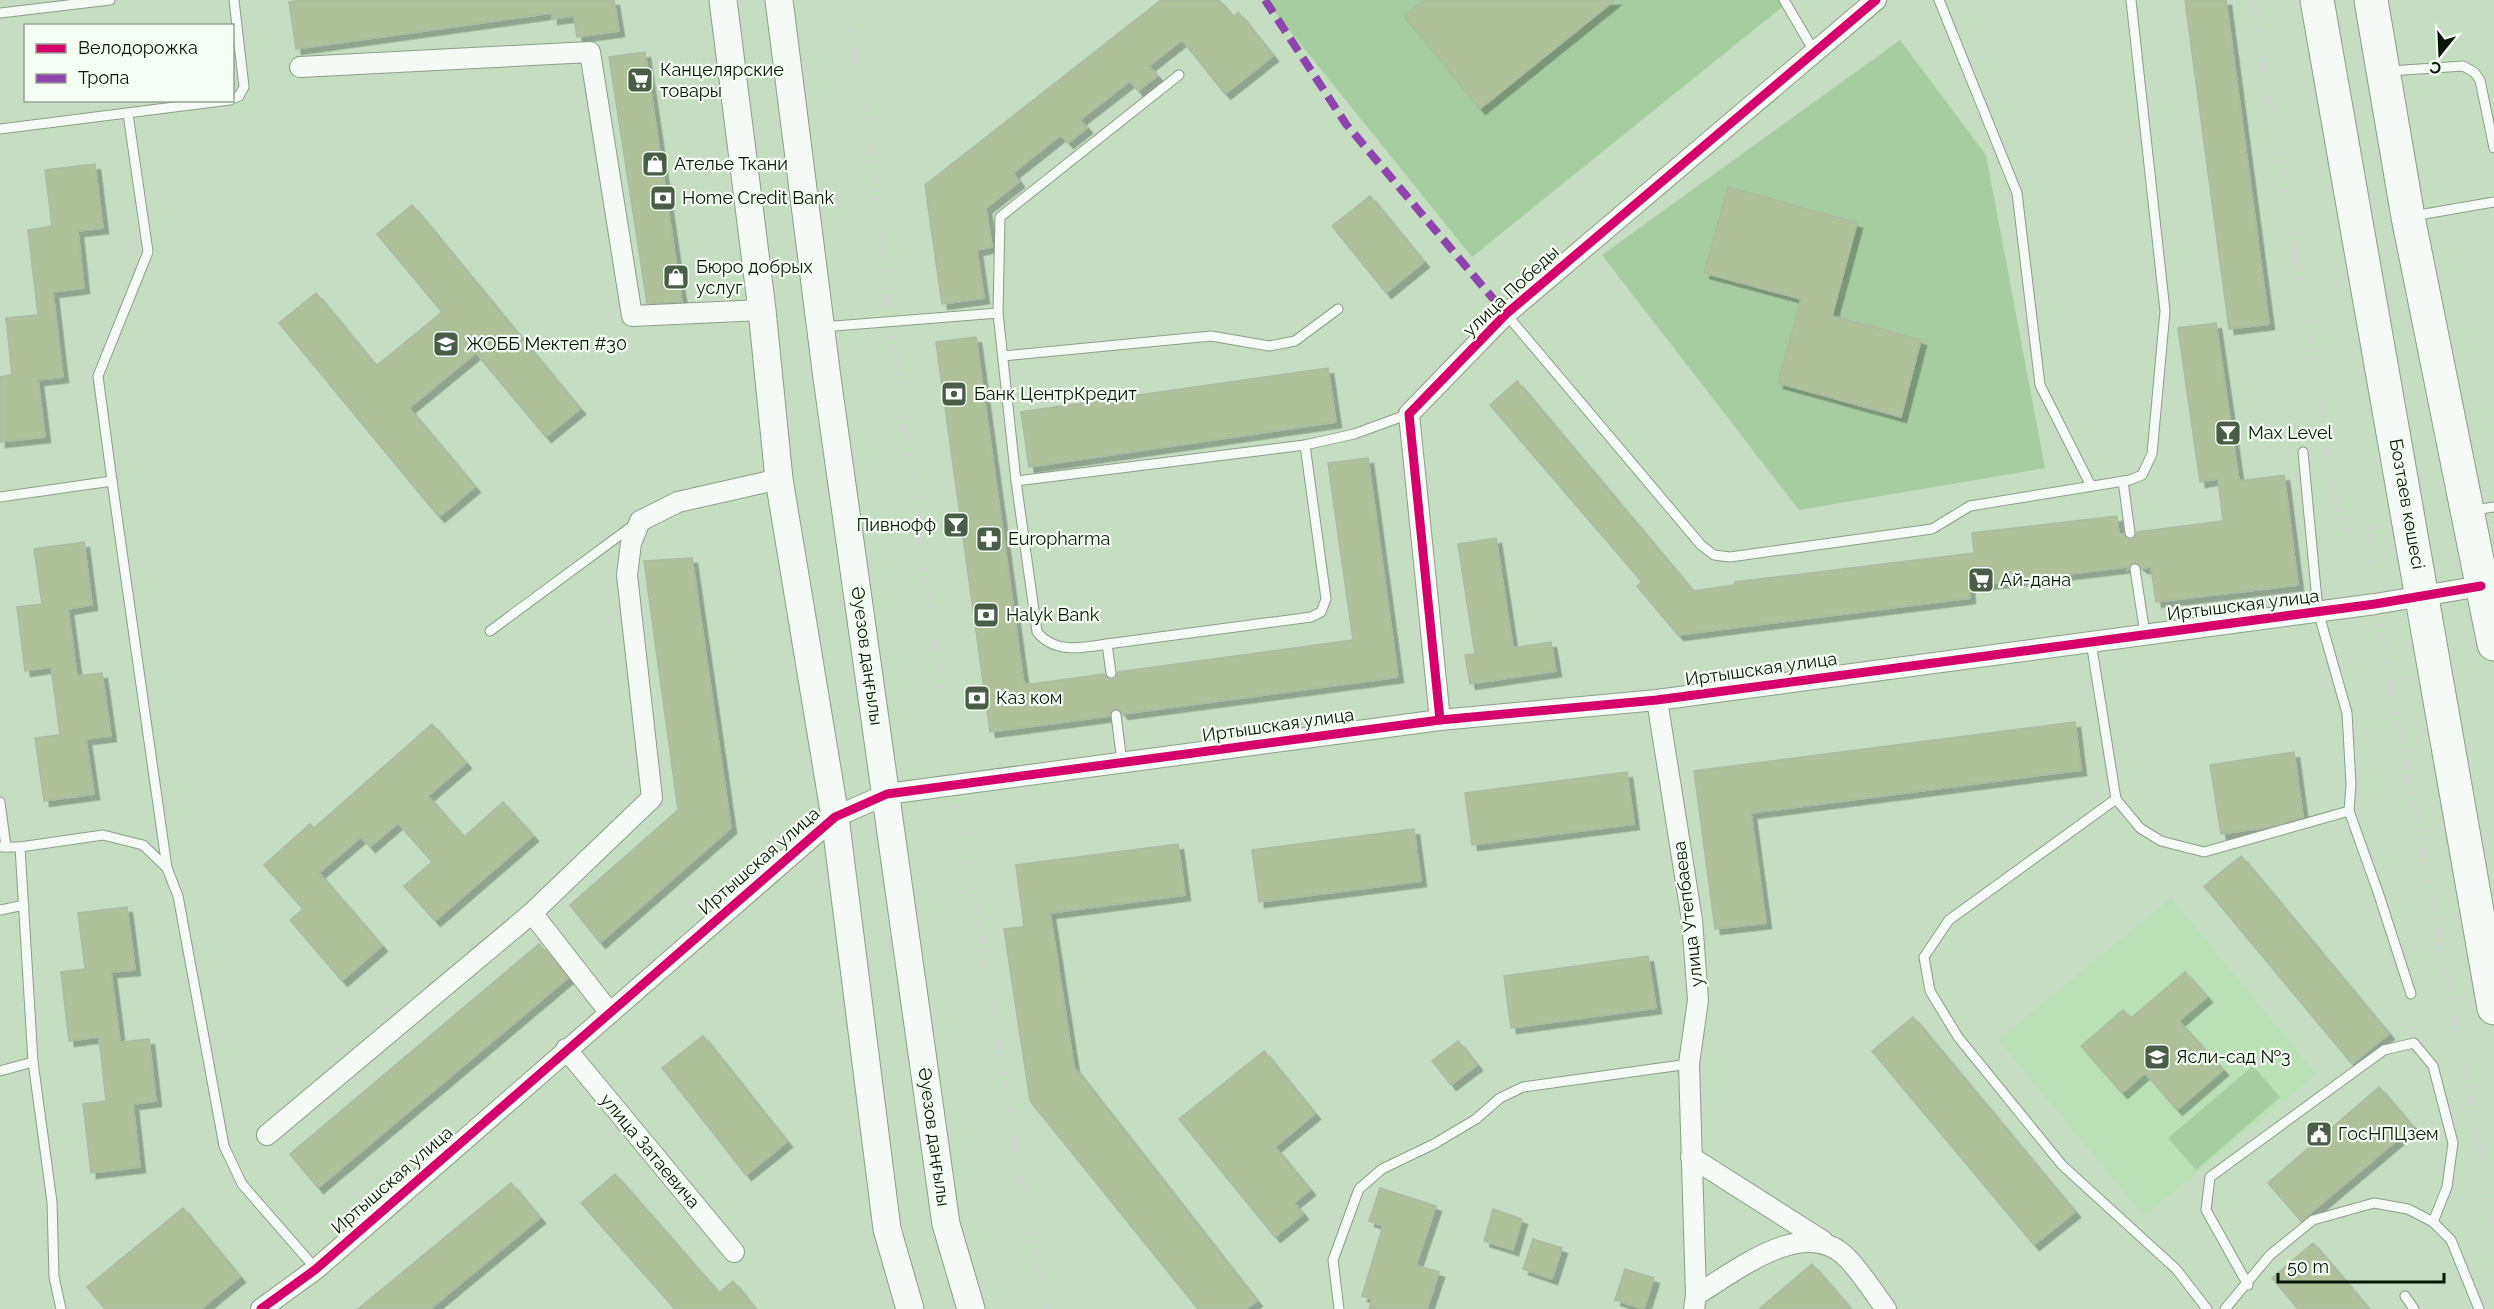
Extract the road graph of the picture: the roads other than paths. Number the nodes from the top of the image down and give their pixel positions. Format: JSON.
{"nodes":[{"id":1,"x":110,"y":0,"type":"edge"},
{"id":2,"x":234,"y":0,"type":"edge"},
{"id":3,"x":723,"y":0,"type":"edge"},
{"id":4,"x":778,"y":0,"type":"edge"},
{"id":5,"x":1784,"y":0,"type":"edge"},
{"id":6,"x":1876,"y":0,"type":"edge"},
{"id":7,"x":1939,"y":0,"type":"edge"},
{"id":8,"x":2131,"y":0,"type":"edge"},
{"id":9,"x":2318,"y":0,"type":"edge"},
{"id":10,"x":2371,"y":0,"type":"edge"},
{"id":11,"x":0,"y":13,"type":"edge"},
{"id":12,"x":1814,"y":51,"type":"junction"},
{"id":13,"x":300,"y":67,"type":"dead end"},
{"id":14,"x":2383,"y":72,"type":"junction"},
{"id":15,"x":1179,"y":75,"type":"dead end"},
{"id":16,"x":234,"y":99,"type":"edge"},
{"id":17,"x":217,"y":102,"type":"edge"},
{"id":18,"x":128,"y":114,"type":"junction"},
{"id":19,"x":0,"y":129,"type":"edge"},
{"id":20,"x":2494,"y":148,"type":"edge"},
{"id":21,"x":2494,"y":202,"type":"edge"},
{"id":22,"x":2408,"y":217,"type":"junction"},
{"id":23,"x":1338,"y":309,"type":"dead end"},
{"id":24,"x":762,"y":310,"type":"junction"},
{"id":25,"x":998,"y":313,"type":"junction"},
{"id":26,"x":1506,"y":314,"type":"junction"},
{"id":27,"x":820,"y":327,"type":"junction"},
{"id":28,"x":1003,"y":356,"type":"junction"},
{"id":29,"x":1410,"y":414,"type":"junction"},
{"id":30,"x":1305,"y":445,"type":"junction"},
{"id":31,"x":2303,"y":452,"type":"dead end"},
{"id":32,"x":779,"y":479,"type":"junction"},
{"id":33,"x":112,"y":481,"type":"junction"},
{"id":34,"x":1016,"y":481,"type":"junction"},
{"id":35,"x":2123,"y":481,"type":"junction"},
{"id":36,"x":2091,"y":486,"type":"junction"},
{"id":37,"x":0,"y":497,"type":"edge"},
{"id":38,"x":2480,"y":509,"type":"edge"},
{"id":39,"x":640,"y":521,"type":"junction"},
{"id":40,"x":2130,"y":533,"type":"dead end"},
{"id":41,"x":2135,"y":569,"type":"dead end"},
{"id":42,"x":2488,"y":589,"type":"edge"},
{"id":43,"x":2424,"y":597,"type":"junction"},
{"id":44,"x":2318,"y":611,"type":"junction"},
{"id":45,"x":490,"y":631,"type":"dead end"},
{"id":46,"x":2145,"y":634,"type":"junction"},
{"id":47,"x":2091,"y":642,"type":"junction"},
{"id":48,"x":1107,"y":644,"type":"junction"},
{"id":49,"x":2494,"y":644,"type":"edge"},
{"id":50,"x":1111,"y":673,"type":"dead end"},
{"id":51,"x":1657,"y":700,"type":"junction"},
{"id":52,"x":1116,"y":715,"type":"dead end"},
{"id":53,"x":1440,"y":720,"type":"junction"},
{"id":54,"x":1122,"y":762,"type":"junction"},
{"id":55,"x":887,"y":794,"type":"junction"},
{"id":56,"x":2116,"y":799,"type":"junction"},
{"id":57,"x":0,"y":802,"type":"edge"},
{"id":58,"x":2349,"y":811,"type":"junction"},
{"id":59,"x":835,"y":817,"type":"junction"},
{"id":60,"x":3,"y":847,"type":"edge"},
{"id":61,"x":20,"y":847,"type":"junction"},
{"id":62,"x":167,"y":868,"type":"junction"},
{"id":63,"x":24,"y":905,"type":"junction"},
{"id":64,"x":0,"y":910,"type":"edge"},
{"id":65,"x":532,"y":913,"type":"junction"},
{"id":66,"x":2411,"y":994,"type":"road end"},
{"id":67,"x":2494,"y":1008,"type":"edge"},
{"id":68,"x":610,"y":1013,"type":"junction"},
{"id":69,"x":566,"y":1049,"type":"junction"},
{"id":70,"x":33,"y":1062,"type":"junction"},
{"id":71,"x":1689,"y":1065,"type":"junction"},
{"id":72,"x":0,"y":1071,"type":"edge"},
{"id":73,"x":267,"y":1135,"type":"dead end"},
{"id":74,"x":1691,"y":1157,"type":"junction"},
{"id":75,"x":2433,"y":1222,"type":"junction"},
{"id":76,"x":1825,"y":1243,"type":"junction"},
{"id":77,"x":734,"y":1252,"type":"dead end"},
{"id":78,"x":316,"y":1269,"type":"junction"},
{"id":79,"x":2248,"y":1285,"type":"junction"},
{"id":80,"x":2405,"y":1296,"type":"dead end"},
{"id":81,"x":1695,"y":1302,"type":"edge"},
{"id":82,"x":61,"y":1309,"type":"edge"},
{"id":83,"x":261,"y":1309,"type":"edge"},
{"id":84,"x":910,"y":1309,"type":"edge"},
{"id":85,"x":971,"y":1309,"type":"edge"},
{"id":86,"x":1339,"y":1309,"type":"edge"},
{"id":87,"x":1886,"y":1309,"type":"edge"},
{"id":88,"x":2207,"y":1309,"type":"edge"},
{"id":89,"x":2225,"y":1309,"type":"edge"},
{"id":90,"x":2414,"y":1309,"type":"edge"},
{"id":91,"x":2479,"y":1309,"type":"edge"}],
"edges":[{"from":1,"to":11,"type":"lane"},
{"from":2,"to":16,"type":"lane"},
{"from":3,"to":24,"type":"main road"},
{"from":4,"to":27,"type":"main road","name":"Әуезов даңғылы"},
{"from":5,"to":12,"type":"lane"},
{"from":6,"to":12,"type":"street","name":"улица Победы"},
{"from":7,"to":36,"type":"lane"},
{"from":8,"to":35,"type":"lane"},
{"from":9,"to":43,"type":"highway","name":"Бозтаев көшесі"},
{"from":10,"to":14,"type":"highway"},
{"from":12,"to":26,"type":"street","name":"улица Победы"},
{"from":13,"to":24,"type":"street"},
{"from":14,"to":20,"type":"lane"},
{"from":14,"to":22,"type":"highway"},
{"from":15,"to":25,"type":"lane"},
{"from":17,"to":18,"type":"lane"},
{"from":18,"to":19,"type":"lane"},
{"from":18,"to":33,"type":"lane"},
{"from":21,"to":22,"type":"lane"},
{"from":22,"to":38,"type":"highway"},
{"from":23,"to":28,"type":"lane"},
{"from":24,"to":32,"type":"main road"},
{"from":25,"to":27,"type":"lane"},
{"from":25,"to":28,"type":"lane"},
{"from":26,"to":29,"type":"street","name":"улица Победы"},
{"from":26,"to":36,"type":"lane"},
{"from":27,"to":55,"type":"main road","name":"Әуезов даңғылы"},
{"from":28,"to":34,"type":"lane"},
{"from":29,"to":30,"type":"lane"},
{"from":29,"to":53,"type":"street"},
{"from":30,"to":34,"type":"lane"},
{"from":30,"to":48,"type":"lane"},
{"from":31,"to":44,"type":"lane"},
{"from":32,"to":39,"type":"street"},
{"from":32,"to":59,"type":"main road"},
{"from":33,"to":37,"type":"lane"},
{"from":33,"to":62,"type":"lane"},
{"from":34,"to":48,"type":"lane"},
{"from":35,"to":36,"type":"lane"},
{"from":35,"to":40,"type":"lane"},
{"from":38,"to":42,"type":"highway"},
{"from":39,"to":45,"type":"lane"},
{"from":39,"to":65,"type":"street"},
{"from":41,"to":46,"type":"lane"},
{"from":42,"to":43,"type":"street","name":"Иртышская улица"},
{"from":42,"to":49,"type":"highway"},
{"from":43,"to":44,"type":"street","name":"Иртышская улица"},
{"from":43,"to":67,"type":"highway","name":"Бозтаев көшесі"},
{"from":44,"to":46,"type":"street","name":"Иртышская улица"},
{"from":44,"to":58,"type":"lane"},
{"from":46,"to":47,"type":"street","name":"Иртышская улица"},
{"from":47,"to":51,"type":"street","name":"Иртышская улица"},
{"from":47,"to":56,"type":"lane"},
{"from":48,"to":50,"type":"lane"},
{"from":51,"to":53,"type":"street","name":"Иртышская улица"},
{"from":51,"to":71,"type":"street","name":"улица Утепбаева"},
{"from":52,"to":54,"type":"lane"},
{"from":53,"to":54,"type":"street","name":"Иртышская улица"},
{"from":54,"to":55,"type":"street","name":"Иртышская улица"},
{"from":55,"to":59,"type":"street","name":"Иртышская улица"},
{"from":55,"to":85,"type":"main road","name":"Әуезов даңғылы"},
{"from":56,"to":58,"type":"lane"},
{"from":56,"to":88,"type":"lane"},
{"from":57,"to":60,"type":"lane"},
{"from":58,"to":66,"type":"lane"},
{"from":59,"to":68,"type":"street","name":"Иртышская улица"},
{"from":59,"to":84,"type":"main road"},
{"from":60,"to":61,"type":"lane"},
{"from":61,"to":62,"type":"lane"},
{"from":61,"to":63,"type":"lane"},
{"from":62,"to":78,"type":"lane"},
{"from":63,"to":64,"type":"lane"},
{"from":63,"to":70,"type":"lane"},
{"from":65,"to":68,"type":"street"},
{"from":65,"to":73,"type":"street"},
{"from":68,"to":69,"type":"street","name":"Иртышская улица"},
{"from":69,"to":77,"type":"street","name":"улица Затаевича"},
{"from":69,"to":78,"type":"street","name":"Иртышская улица"},
{"from":70,"to":72,"type":"lane"},
{"from":70,"to":82,"type":"lane"},
{"from":71,"to":74,"type":"street","name":"улица Утепбаева"},
{"from":71,"to":86,"type":"lane"},
{"from":74,"to":76,"type":"street"},
{"from":74,"to":81,"type":"street","name":"улица Утепбаева"},
{"from":75,"to":79,"type":"lane"},
{"from":75,"to":79,"type":"lane"},
{"from":75,"to":91,"type":"lane"},
{"from":76,"to":81,"type":"street"},
{"from":76,"to":87,"type":"street"},
{"from":78,"to":83,"type":"street","name":"Иртышская улица"},
{"from":79,"to":89,"type":"lane"},
{"from":80,"to":90,"type":"lane"}]}
